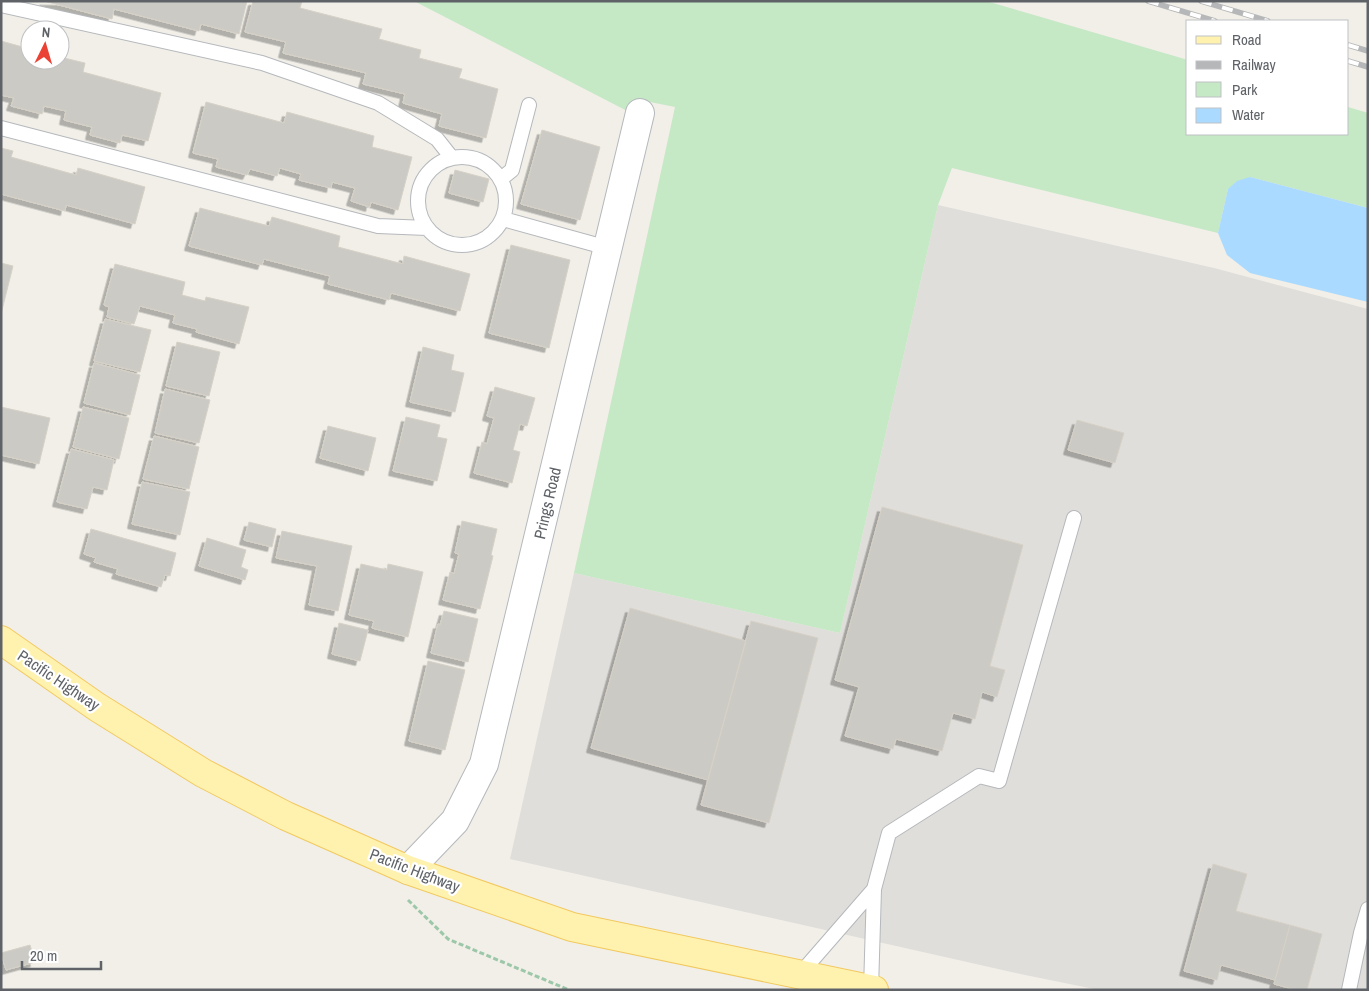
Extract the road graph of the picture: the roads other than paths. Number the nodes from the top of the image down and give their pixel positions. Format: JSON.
{"nodes":[{"id":1,"x":1,"y":5,"type":"edge"},
{"id":2,"x":529,"y":105,"type":"dead end"},
{"id":3,"x":640,"y":113,"type":"dead end"},
{"id":4,"x":1,"y":128,"type":"edge"},
{"id":5,"x":452,"y":158,"type":"junction"},
{"id":6,"x":500,"y":179,"type":"junction"},
{"id":7,"x":503,"y":219,"type":"junction"},
{"id":8,"x":427,"y":228,"type":"junction"},
{"id":9,"x":608,"y":248,"type":"junction"},
{"id":10,"x":1074,"y":518,"type":"dead end"},
{"id":11,"x":1,"y":640,"type":"edge"},
{"id":12,"x":405,"y":881,"type":"junction"},
{"id":13,"x":874,"y":888,"type":"junction"},
{"id":14,"x":1368,"y":909,"type":"edge"},
{"id":15,"x":800,"y":974,"type":"junction"},
{"id":16,"x":873,"y":989,"type":"edge"},
{"id":17,"x":1349,"y":990,"type":"edge"}],
"edges":[{"from":1,"to":5,"type":"lane"},
{"from":2,"to":6,"type":"lane"},
{"from":3,"to":9,"type":"street","name":"Prings Road"},
{"from":4,"to":8,"type":"lane"},
{"from":5,"to":6,"type":"lane"},
{"from":5,"to":8,"type":"lane"},
{"from":6,"to":7,"type":"lane"},
{"from":7,"to":8,"type":"lane"},
{"from":7,"to":9,"type":"lane"},
{"from":9,"to":12,"type":"street","name":"Prings Road"},
{"from":10,"to":13,"type":"lane"},
{"from":11,"to":12,"type":"main road","name":"Pacific Highway"},
{"from":12,"to":15,"type":"main road","name":"Pacific Highway"},
{"from":13,"to":15,"type":"lane"},
{"from":13,"to":16,"type":"lane"},
{"from":14,"to":17,"type":"lane"},
{"from":15,"to":16,"type":"main road","name":"Pacific Highway"}]}
